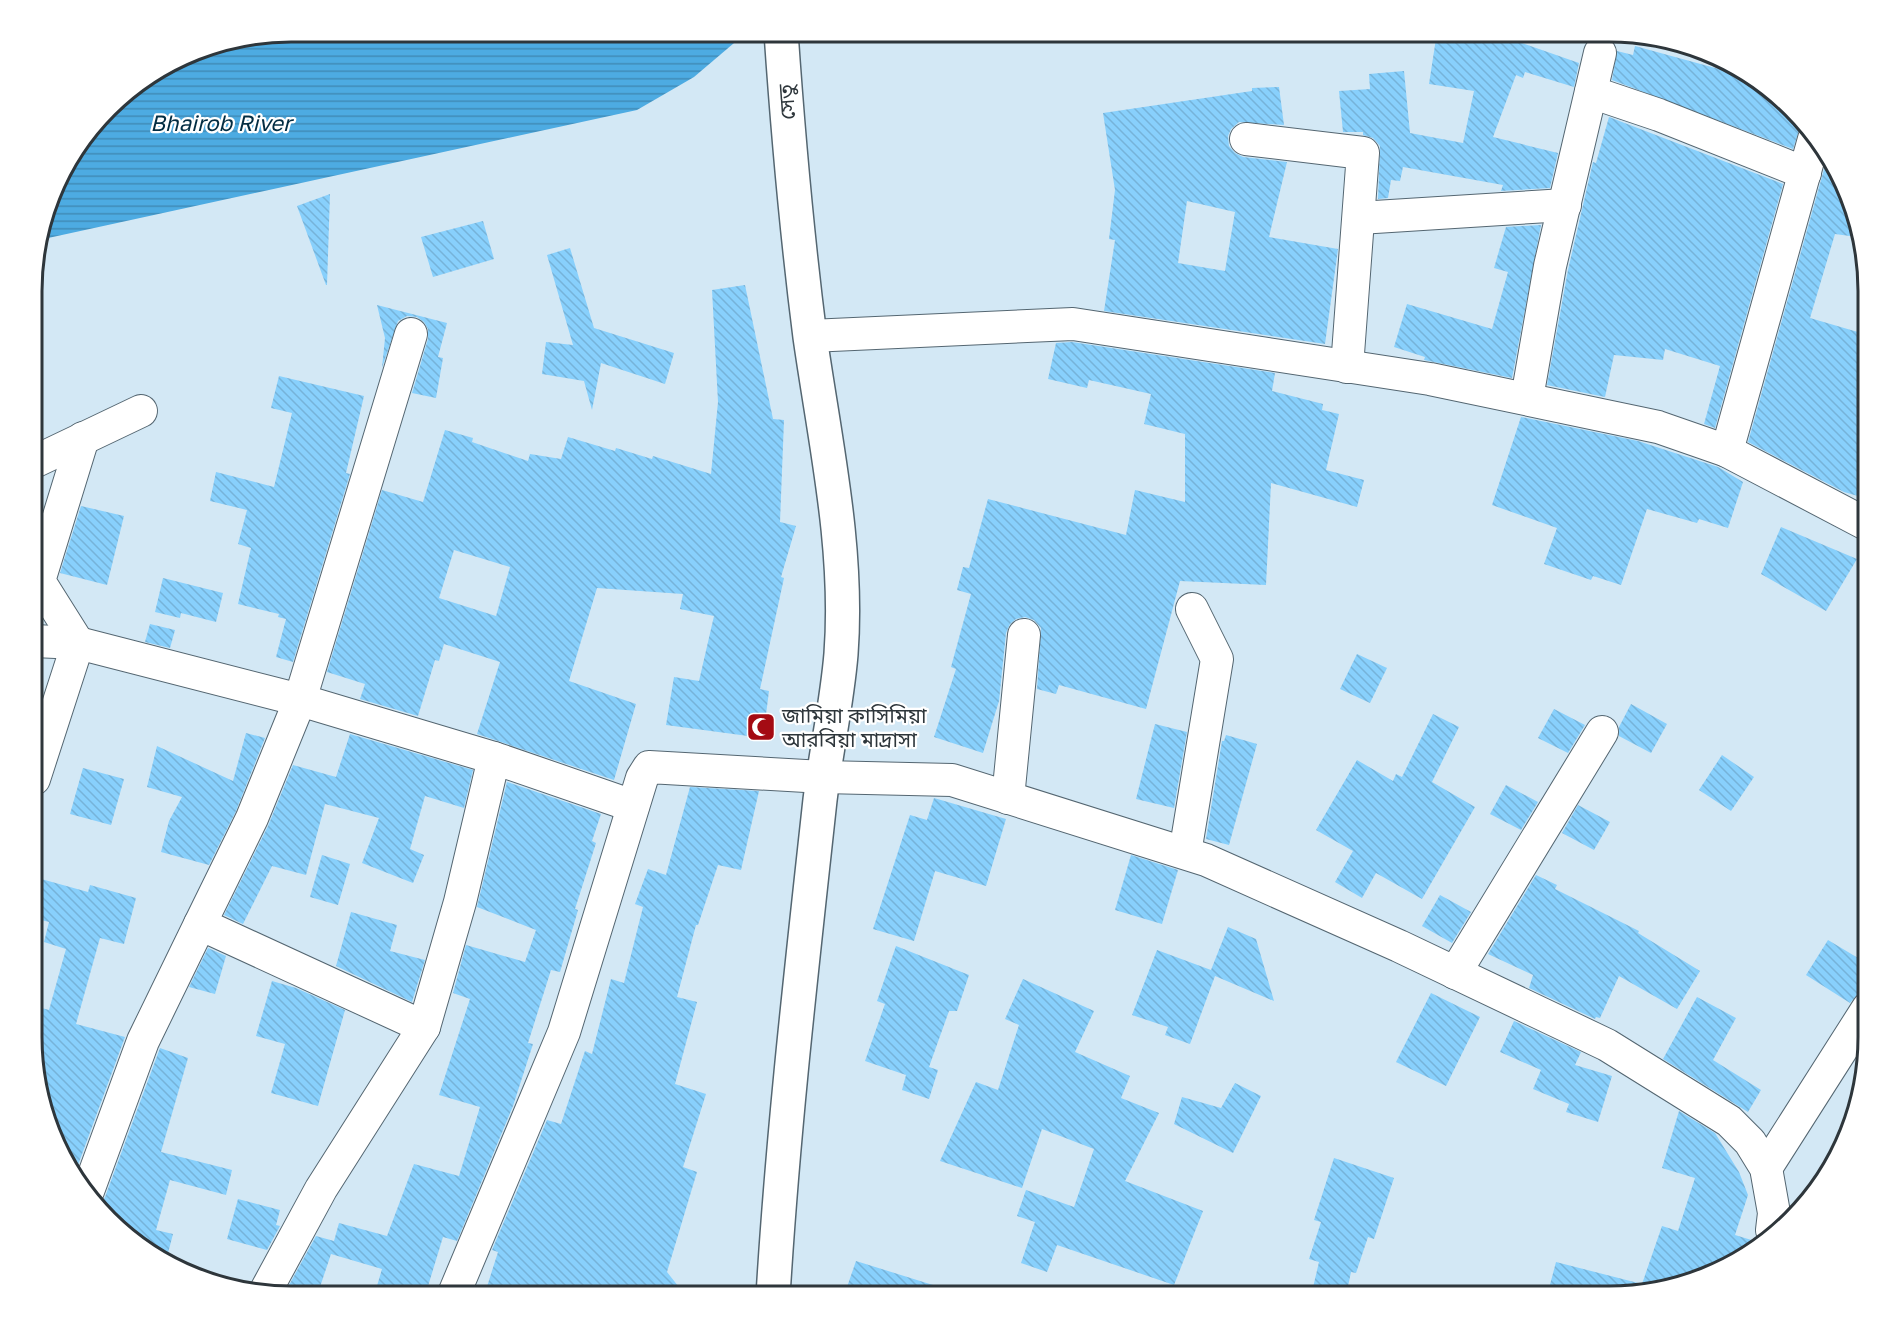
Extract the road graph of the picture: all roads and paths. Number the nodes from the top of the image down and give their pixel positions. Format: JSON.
{"nodes":[{"id":1,"x":781,"y":42,"type":"edge"},
{"id":2,"x":1600,"y":53,"type":"dead end"},
{"id":3,"x":1591,"y":92,"type":"junction"},
{"id":4,"x":1246,"y":139,"type":"dead end"},
{"id":5,"x":1812,"y":146,"type":"edge"},
{"id":6,"x":1804,"y":173,"type":"junction"},
{"id":7,"x":1565,"y":205,"type":"junction"},
{"id":8,"x":1359,"y":218,"type":"junction"},
{"id":9,"x":411,"y":334,"type":"dead end"},
{"id":10,"x":810,"y":336,"type":"junction"},
{"id":11,"x":1347,"y":367,"type":"junction"},
{"id":12,"x":1527,"y":398,"type":"junction"},
{"id":13,"x":141,"y":411,"type":"dead end"},
{"id":14,"x":84,"y":438,"type":"junction"},
{"id":15,"x":1726,"y":450,"type":"junction"},
{"id":16,"x":42,"y":458,"type":"edge"},
{"id":17,"x":1858,"y":520,"type":"edge"},
{"id":18,"x":42,"y":571,"type":"edge"},
{"id":19,"x":42,"y":586,"type":"edge"},
{"id":20,"x":1192,"y":609,"type":"dead end"},
{"id":21,"x":1024,"y":635,"type":"dead end"},
{"id":22,"x":42,"y":641,"type":"edge"},
{"id":23,"x":78,"y":643,"type":"junction"},
{"id":24,"x":300,"y":700,"type":"junction"},
{"id":25,"x":1602,"y":732,"type":"dead end"},
{"id":26,"x":42,"y":754,"type":"edge"},
{"id":27,"x":494,"y":758,"type":"junction"},
{"id":28,"x":823,"y":777,"type":"junction"},
{"id":29,"x":1008,"y":798,"type":"junction"},
{"id":30,"x":633,"y":806,"type":"junction"},
{"id":31,"x":1187,"y":841,"type":"dead end"},
{"id":32,"x":200,"y":924,"type":"junction"},
{"id":33,"x":1455,"y":973,"type":"junction"},
{"id":34,"x":1858,"y":1024,"type":"edge"},
{"id":35,"x":424,"y":1027,"type":"junction"},
{"id":36,"x":1766,"y":1168,"type":"junction"},
{"id":37,"x":90,"y":1185,"type":"edge"},
{"id":38,"x":1773,"y":1224,"type":"edge"},
{"id":39,"x":269,"y":1285,"type":"edge"},
{"id":40,"x":457,"y":1286,"type":"edge"},
{"id":41,"x":774,"y":1286,"type":"edge"}],
"edges":[{"from":1,"to":10,"type":"highway","name":"সেতু"},
{"from":2,"to":3,"type":"street"},
{"from":3,"to":6,"type":"street"},
{"from":3,"to":7,"type":"street"},
{"from":4,"to":8,"type":"street"},
{"from":5,"to":6,"type":"street"},
{"from":6,"to":15,"type":"street"},
{"from":7,"to":8,"type":"street"},
{"from":7,"to":12,"type":"street"},
{"from":8,"to":11,"type":"street"},
{"from":9,"to":24,"type":"street"},
{"from":10,"to":11,"type":"street"},
{"from":10,"to":28,"type":"highway","name":"সেতু"},
{"from":11,"to":12,"type":"street"},
{"from":12,"to":15,"type":"street"},
{"from":13,"to":14,"type":"street"},
{"from":14,"to":16,"type":"street"},
{"from":14,"to":18,"type":"street"},
{"from":15,"to":17,"type":"street"},
{"from":19,"to":23,"type":"street"},
{"from":20,"to":31,"type":"street"},
{"from":21,"to":29,"type":"street"},
{"from":22,"to":23,"type":"street"},
{"from":23,"to":24,"type":"street"},
{"from":23,"to":26,"type":"street"},
{"from":24,"to":27,"type":"street"},
{"from":24,"to":32,"type":"street"},
{"from":25,"to":33,"type":"street"},
{"from":27,"to":30,"type":"street"},
{"from":27,"to":35,"type":"street"},
{"from":28,"to":29,"type":"street"},
{"from":28,"to":30,"type":"street"},
{"from":28,"to":41,"type":"highway","name":"সেতু"},
{"from":29,"to":33,"type":"street"},
{"from":30,"to":40,"type":"street"},
{"from":32,"to":35,"type":"street"},
{"from":32,"to":37,"type":"street"},
{"from":33,"to":36,"type":"street"},
{"from":34,"to":36,"type":"street"},
{"from":35,"to":39,"type":"street"},
{"from":36,"to":38,"type":"street"}]}
